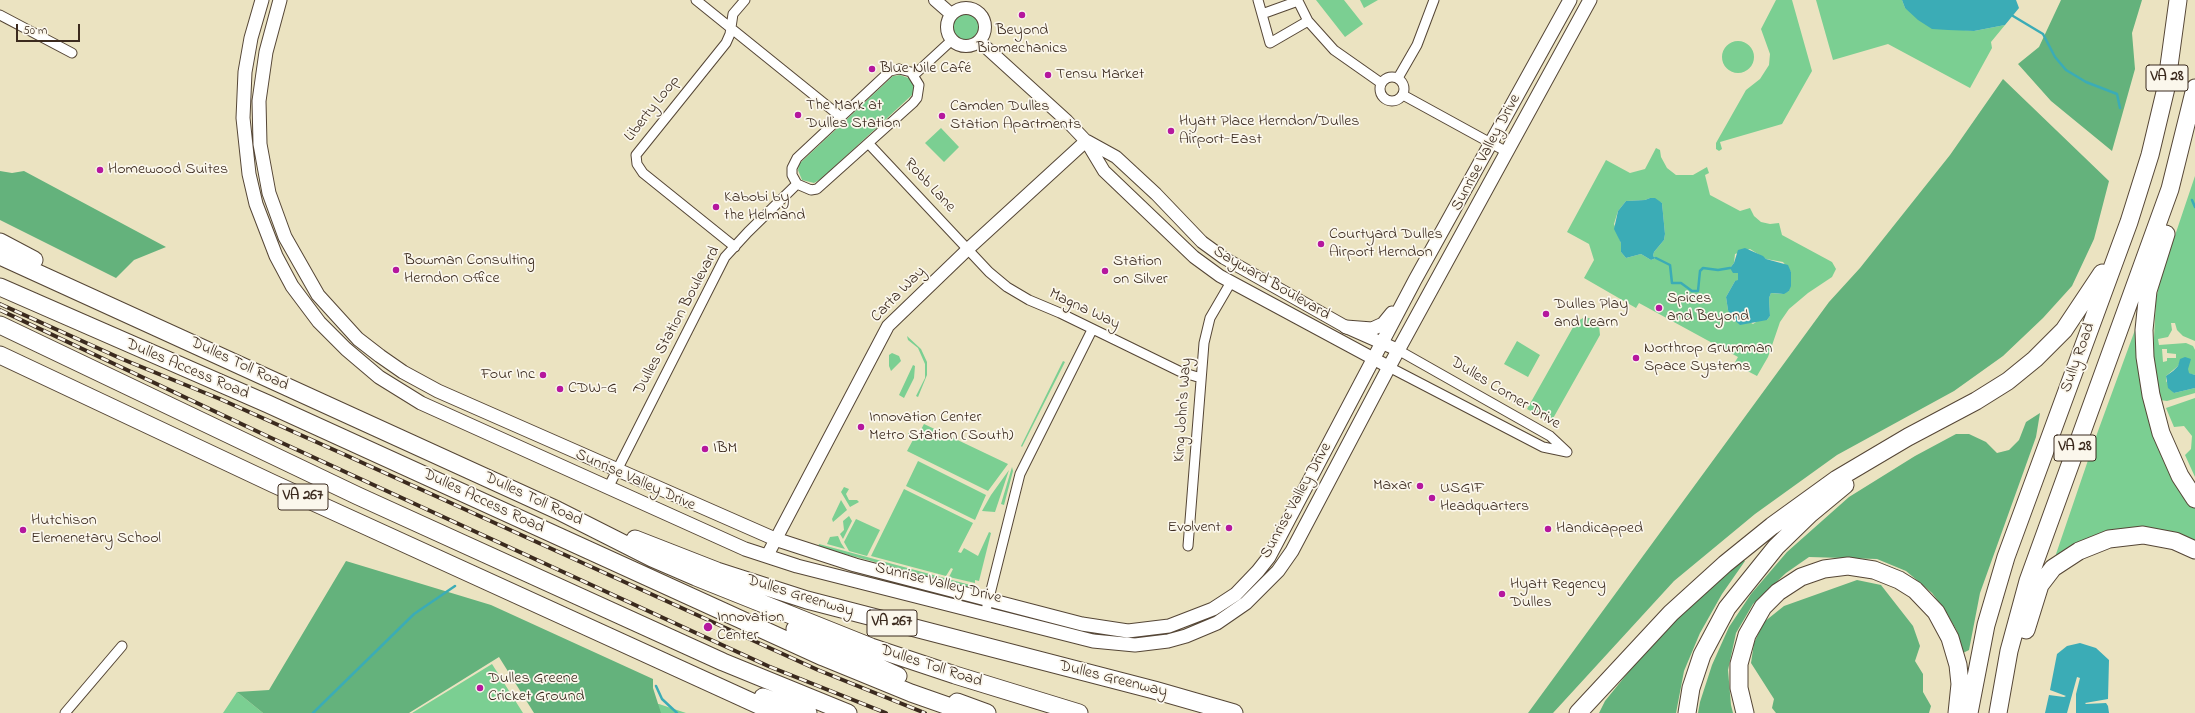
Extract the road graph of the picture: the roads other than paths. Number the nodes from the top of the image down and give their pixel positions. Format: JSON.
{"nodes":[{"id":1,"x":262,"y":0,"type":"edge"},
{"id":2,"x":280,"y":0,"type":"edge"},
{"id":3,"x":696,"y":0,"type":"edge"},
{"id":4,"x":745,"y":0,"type":"edge"},
{"id":5,"x":935,"y":0,"type":"edge"},
{"id":6,"x":1258,"y":0,"type":"edge"},
{"id":7,"x":1434,"y":0,"type":"edge"},
{"id":8,"x":1570,"y":0,"type":"edge"},
{"id":9,"x":1590,"y":0,"type":"edge"},
{"id":10,"x":2178,"y":0,"type":"edge"},
{"id":11,"x":951,"y":14,"type":"junction"},
{"id":12,"x":1262,"y":14,"type":"junction"},
{"id":13,"x":0,"y":15,"type":"edge"},
{"id":14,"x":1308,"y":21,"type":"junction"},
{"id":15,"x":733,"y":30,"type":"junction"},
{"id":16,"x":952,"y":40,"type":"junction"},
{"id":17,"x":979,"y":41,"type":"junction"},
{"id":18,"x":72,"y":53,"type":"dead end"},
{"id":19,"x":914,"y":75,"type":"junction"},
{"id":20,"x":1398,"y":78,"type":"junction"},
{"id":21,"x":1382,"y":83,"type":"junction"},
{"id":22,"x":2195,"y":88,"type":"edge"},
{"id":23,"x":1403,"y":95,"type":"junction"},
{"id":24,"x":841,"y":117,"type":"junction"},
{"id":25,"x":1086,"y":141,"type":"junction"},
{"id":26,"x":869,"y":144,"type":"junction"},
{"id":27,"x":1490,"y":144,"type":"junction"},
{"id":28,"x":1507,"y":152,"type":"junction"},
{"id":29,"x":797,"y":184,"type":"junction"},
{"id":30,"x":2170,"y":188,"type":"junction"},
{"id":31,"x":0,"y":242,"type":"edge"},
{"id":32,"x":2121,"y":244,"type":"junction"},
{"id":33,"x":735,"y":247,"type":"junction"},
{"id":34,"x":968,"y":249,"type":"junction"},
{"id":35,"x":0,"y":256,"type":"edge"},
{"id":36,"x":1415,"y":280,"type":"junction"},
{"id":37,"x":1231,"y":282,"type":"junction"},
{"id":38,"x":0,"y":287,"type":"edge"},
{"id":39,"x":0,"y":325,"type":"edge"},
{"id":40,"x":155,"y":327,"type":"junction"},
{"id":41,"x":1346,"y":327,"type":"junction"},
{"id":42,"x":1092,"y":330,"type":"junction"},
{"id":43,"x":1381,"y":343,"type":"junction"},
{"id":44,"x":1398,"y":350,"type":"junction"},
{"id":45,"x":0,"y":355,"type":"edge"},
{"id":46,"x":1373,"y":359,"type":"junction"},
{"id":47,"x":0,"y":366,"type":"edge"},
{"id":48,"x":1389,"y":367,"type":"junction"},
{"id":49,"x":1201,"y":378,"type":"junction"},
{"id":50,"x":63,"y":386,"type":"junction"},
{"id":51,"x":1956,"y":413,"type":"junction"},
{"id":52,"x":616,"y":470,"type":"junction"},
{"id":53,"x":608,"y":488,"type":"junction"},
{"id":54,"x":2195,"y":499,"type":"edge"},
{"id":55,"x":557,"y":510,"type":"junction"},
{"id":56,"x":775,"y":539,"type":"junction"},
{"id":57,"x":1188,"y":546,"type":"dead end"},
{"id":58,"x":2195,"y":550,"type":"edge"},
{"id":59,"x":767,"y":556,"type":"junction"},
{"id":60,"x":652,"y":558,"type":"junction"},
{"id":61,"x":989,"y":600,"type":"junction"},
{"id":62,"x":545,"y":607,"type":"junction"},
{"id":63,"x":985,"y":614,"type":"junction"},
{"id":64,"x":122,"y":646,"type":"dead end"},
{"id":65,"x":65,"y":713,"type":"edge"},
{"id":66,"x":776,"y":713,"type":"edge"},
{"id":67,"x":808,"y":713,"type":"edge"},
{"id":68,"x":848,"y":713,"type":"edge"},
{"id":69,"x":968,"y":713,"type":"edge"},
{"id":70,"x":987,"y":713,"type":"edge"},
{"id":71,"x":1079,"y":713,"type":"edge"},
{"id":72,"x":1234,"y":713,"type":"edge"},
{"id":73,"x":1578,"y":713,"type":"edge"},
{"id":74,"x":1687,"y":713,"type":"edge"},
{"id":75,"x":1745,"y":713,"type":"edge"},
{"id":76,"x":1957,"y":713,"type":"edge"},
{"id":77,"x":1969,"y":713,"type":"edge"},
{"id":78,"x":1998,"y":713,"type":"edge"},
{"id":79,"x":2010,"y":713,"type":"edge"}],
"edges":[{"from":1,"to":53,"type":"main road","name":"Sunrise Valley Drive"},
{"from":2,"to":52,"type":"main road","name":"Sunrise Valley Drive"},
{"from":3,"to":15,"type":"street"},
{"from":4,"to":15,"type":"street","name":"Liberty Loop"},
{"from":5,"to":11,"type":"street"},
{"from":6,"to":12,"type":"street"},
{"from":7,"to":20,"type":"street"},
{"from":8,"to":27,"type":"main road","name":"Sunrise Valley Drive"},
{"from":9,"to":28,"type":"main road","name":"Sunrise Valley Drive"},
{"from":10,"to":32,"type":"highway","name":"Sully Road","number":"VA 28"},
{"from":11,"to":16,"type":"street"},
{"from":11,"to":17,"type":"street"},
{"from":12,"to":14,"type":"street"},
{"from":12,"to":14,"type":"street"},
{"from":13,"to":18,"type":"street"},
{"from":14,"to":21,"type":"street"},
{"from":15,"to":24,"type":"street"},
{"from":15,"to":33,"type":"street","name":"Liberty Loop"},
{"from":16,"to":17,"type":"street"},
{"from":16,"to":19,"type":"street"},
{"from":17,"to":25,"type":"street","name":"Sayward Boulevard"},
{"from":19,"to":24,"type":"street"},
{"from":19,"to":26,"type":"street"},
{"from":20,"to":21,"type":"street"},
{"from":20,"to":23,"type":"street"},
{"from":21,"to":23,"type":"street"},
{"from":22,"to":30,"type":"highway","name":"Sully Road","number":"VA 28"},
{"from":23,"to":27,"type":"street"},
{"from":24,"to":29,"type":"street"},
{"from":25,"to":34,"type":"street","name":"Carta Way"},
{"from":25,"to":37,"type":"street","name":"Sayward Boulevard"},
{"from":25,"to":41,"type":"street","name":"Sayward Boulevard"},
{"from":26,"to":29,"type":"street"},
{"from":26,"to":34,"type":"street","name":"Robb Lane"},
{"from":27,"to":28,"type":"street"},
{"from":27,"to":36,"type":"main road","name":"Sunrise Valley Drive"},
{"from":28,"to":44,"type":"main road","name":"Sunrise Valley Drive"},
{"from":29,"to":33,"type":"street","name":"Dulles Station Boulevard"},
{"from":30,"to":54,"type":"highway"},
{"from":30,"to":78,"type":"highway","name":"Sully Road","number":"VA 28"},
{"from":31,"to":40,"type":"highway"},
{"from":32,"to":51,"type":"highway"},
{"from":32,"to":77,"type":"highway","name":"Sully Road","number":"VA 28"},
{"from":33,"to":52,"type":"street","name":"Dulles Station Boulevard"},
{"from":34,"to":42,"type":"street","name":"Magna Way"},
{"from":34,"to":56,"type":"street","name":"Carta Way"},
{"from":35,"to":40,"type":"highway","name":"Dulles Toll Road","number":"VA 267"},
{"from":36,"to":41,"type":"main road"},
{"from":36,"to":43,"type":"main road","name":"Sunrise Valley Drive"},
{"from":37,"to":46,"type":"street","name":"Sayward Boulevard"},
{"from":37,"to":49,"type":"street","name":"King John's Way"},
{"from":38,"to":69,"type":"highway","name":"Dulles Access Road"},
{"from":39,"to":68,"type":"highway"},
{"from":40,"to":55,"type":"highway","name":"Dulles Toll Road","number":"VA 267"},
{"from":41,"to":43,"type":"street","name":"Sayward Boulevard"},
{"from":42,"to":49,"type":"street","name":"Magna Way"},
{"from":42,"to":61,"type":"street"},
{"from":43,"to":44,"type":"street","name":"Sayward Boulevard"},
{"from":43,"to":46,"type":"main road","name":"Sunrise Valley Drive"},
{"from":44,"to":48,"type":"main road","name":"Sunrise Valley Drive"},
{"from":44,"to":48,"type":"street","name":"Dulles Corner Drive"},
{"from":45,"to":50,"type":"highway","number":"VA 267"},
{"from":46,"to":48,"type":"street","name":"Sayward Boulevard"},
{"from":46,"to":61,"type":"main road","name":"Sunrise Valley Drive"},
{"from":47,"to":50,"type":"highway"},
{"from":48,"to":63,"type":"main road","name":"Sunrise Valley Drive"},
{"from":49,"to":57,"type":"street","name":"King John's Way"},
{"from":50,"to":62,"type":"highway","number":"VA 267"},
{"from":51,"to":73,"type":"highway"},
{"from":51,"to":74,"type":"highway"},
{"from":52,"to":53,"type":"street","name":"Dulles Station Boulevard"},
{"from":52,"to":56,"type":"main road","name":"Sunrise Valley Drive"},
{"from":53,"to":59,"type":"main road","name":"Sunrise Valley Drive"},
{"from":55,"to":60,"type":"highway","name":"Dulles Toll Road"},
{"from":55,"to":72,"type":"highway","name":"Dulles Greenway","number":"VA 267"},
{"from":56,"to":59,"type":"street","name":"Carta Way"},
{"from":56,"to":61,"type":"main road","name":"Sunrise Valley Drive"},
{"from":58,"to":79,"type":"highway"},
{"from":59,"to":63,"type":"main road","name":"Sunrise Valley Drive"},
{"from":60,"to":70,"type":"highway"},
{"from":60,"to":71,"type":"highway","name":"Dulles Toll Road"},
{"from":61,"to":63,"type":"street"},
{"from":62,"to":66,"type":"highway","number":"VA 267"},
{"from":62,"to":67,"type":"highway"},
{"from":64,"to":65,"type":"street"},
{"from":75,"to":76,"type":"highway"}]}
